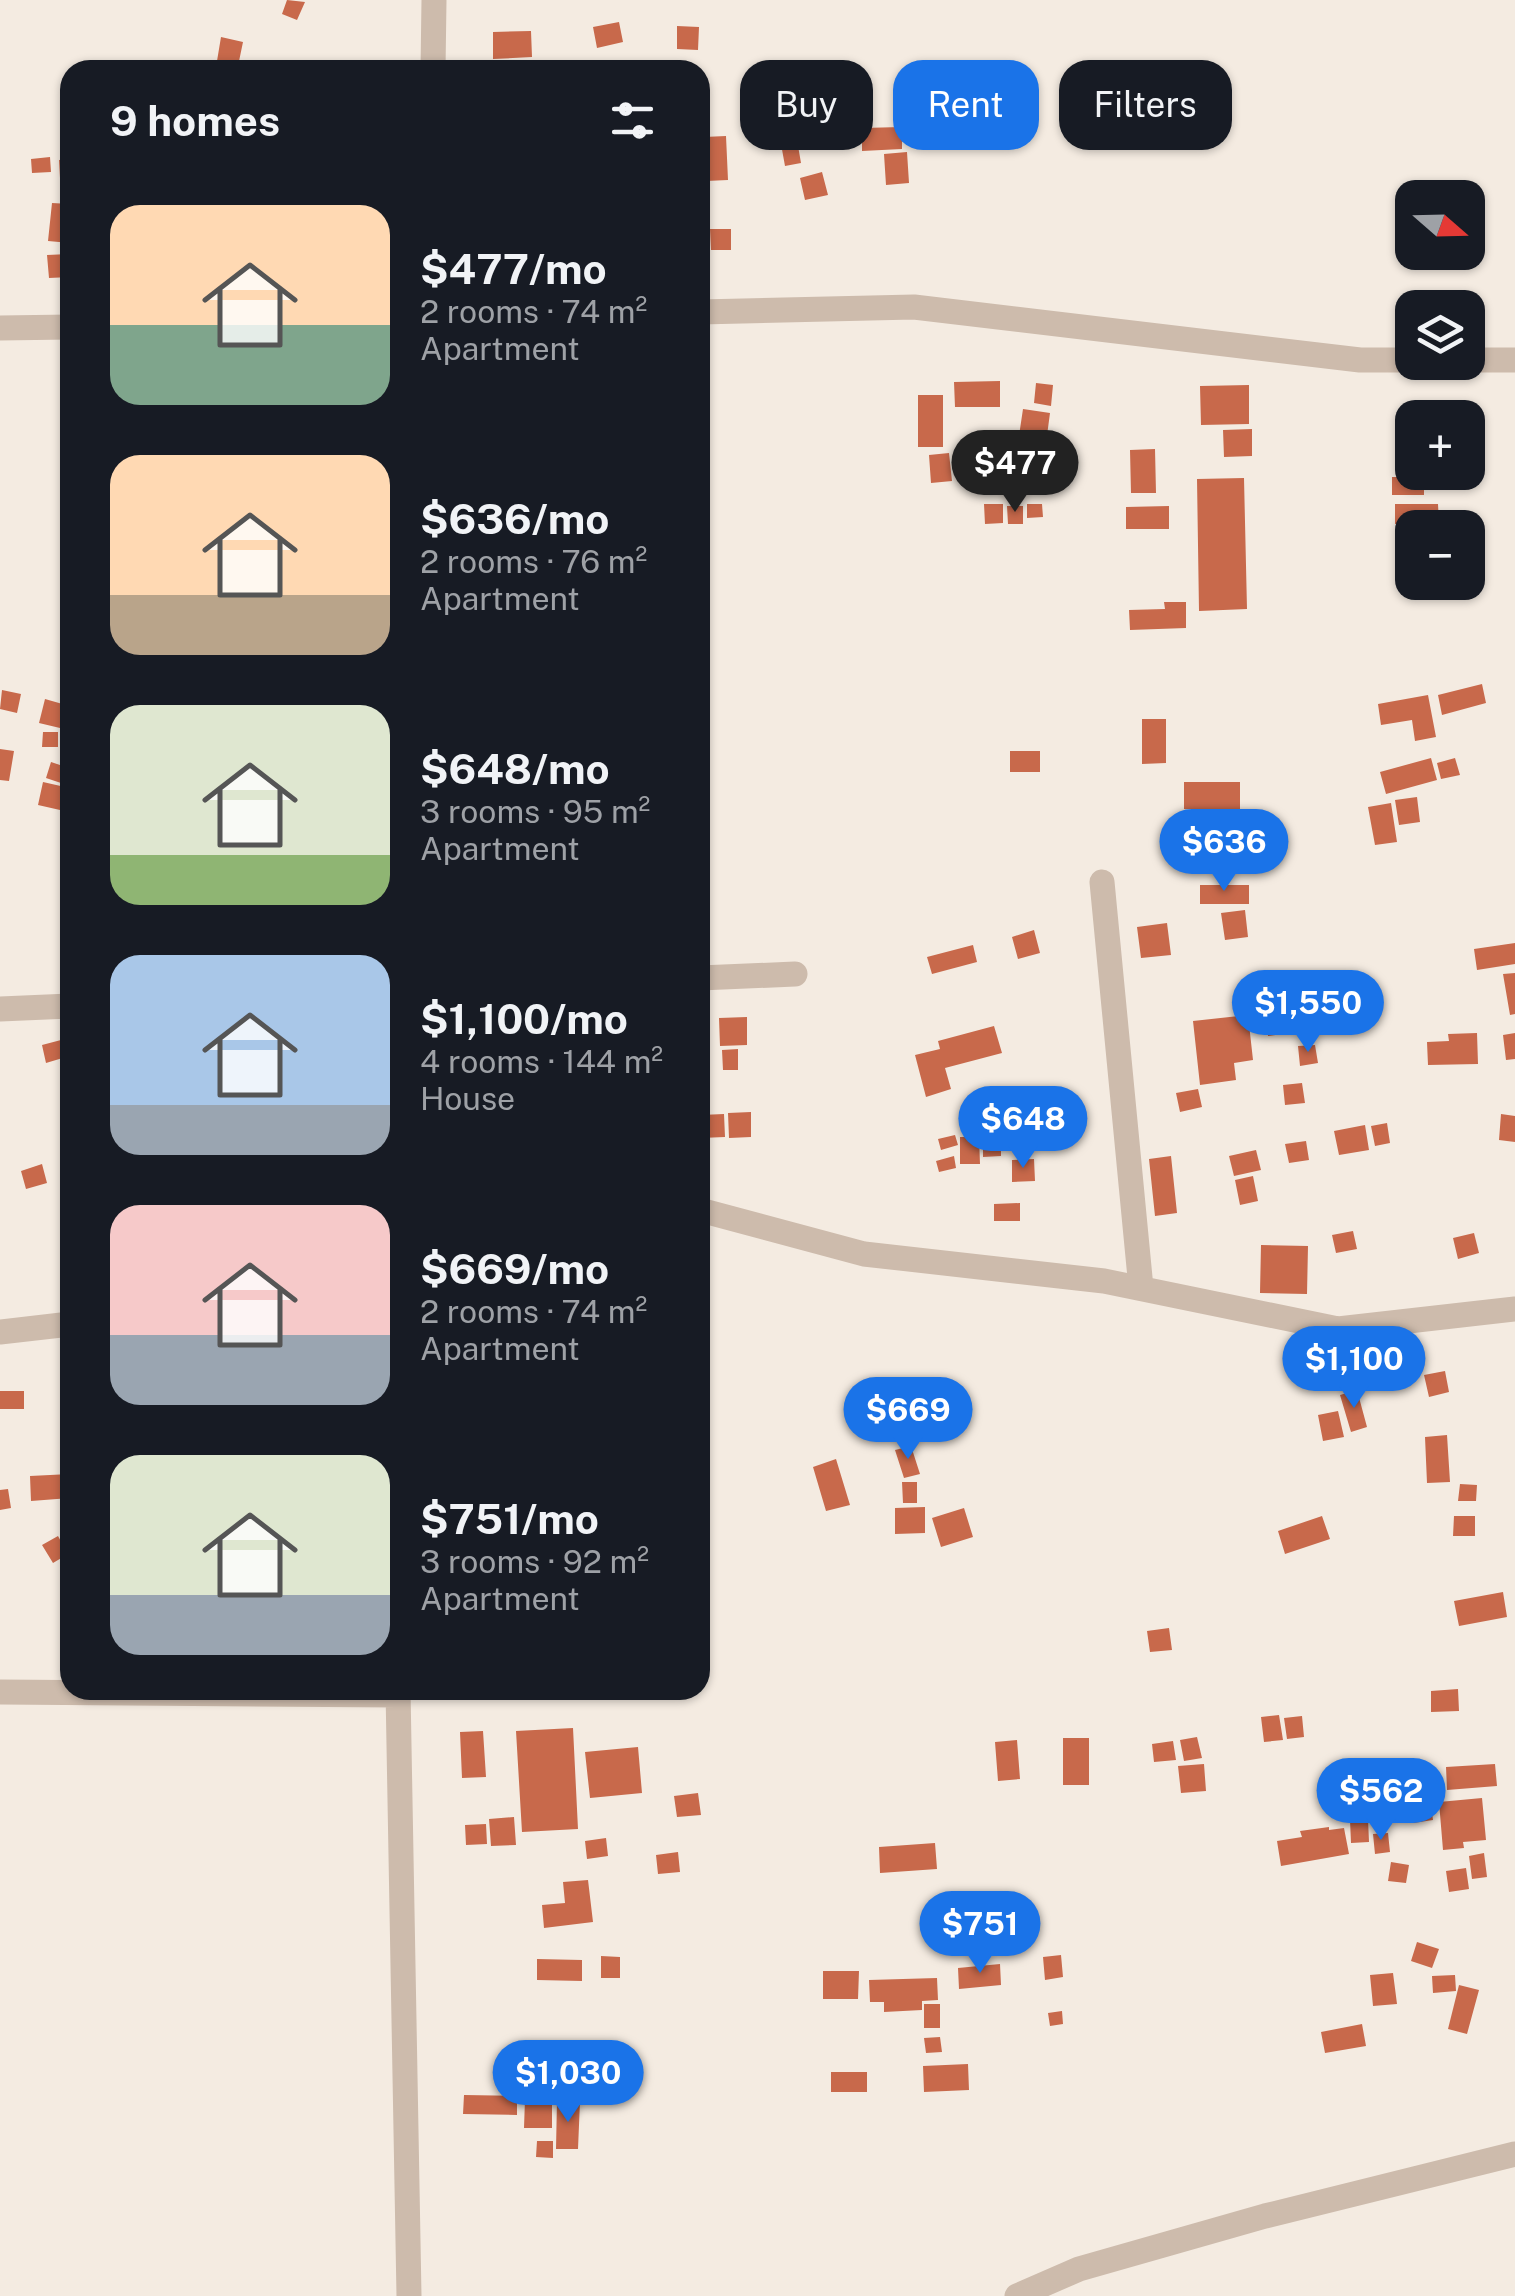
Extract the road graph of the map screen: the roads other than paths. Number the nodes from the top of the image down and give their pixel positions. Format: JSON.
{"nodes":[{"id":1,"x":434,"y":0,"type":"edge"},
{"id":2,"x":434,"y":60,"type":"edge"},
{"id":3,"x":710,"y":312,"type":"edge"},
{"id":4,"x":60,"y":326,"type":"edge"},
{"id":5,"x":0,"y":328,"type":"edge"},
{"id":6,"x":1395,"y":360,"type":"edge"},
{"id":7,"x":1485,"y":360,"type":"edge"},
{"id":8,"x":1515,"y":360,"type":"edge"},
{"id":9,"x":1102,"y":882,"type":"dead end"},
{"id":10,"x":795,"y":974,"type":"dead end"},
{"id":11,"x":710,"y":978,"type":"edge"},
{"id":12,"x":60,"y":1006,"type":"edge"},
{"id":13,"x":0,"y":1008,"type":"edge"},
{"id":14,"x":710,"y":1213,"type":"edge"},
{"id":15,"x":1141,"y":1288,"type":"junction"},
{"id":16,"x":1515,"y":1310,"type":"edge"},
{"id":17,"x":60,"y":1325,"type":"edge"},
{"id":18,"x":0,"y":1332,"type":"edge"},
{"id":19,"x":0,"y":1692,"type":"edge"},
{"id":20,"x":60,"y":1692,"type":"edge"},
{"id":21,"x":398,"y":1700,"type":"edge"},
{"id":22,"x":1515,"y":2154,"type":"edge"},
{"id":23,"x":409,"y":2296,"type":"edge"},
{"id":24,"x":1017,"y":2296,"type":"edge"}],
"edges":[{"from":1,"to":2,"type":"street"},
{"from":3,"to":6,"type":"street"},
{"from":4,"to":5,"type":"street"},
{"from":7,"to":8,"type":"street"},
{"from":9,"to":15,"type":"street"},
{"from":10,"to":11,"type":"street"},
{"from":12,"to":13,"type":"street"},
{"from":14,"to":15,"type":"street"},
{"from":15,"to":16,"type":"street"},
{"from":17,"to":18,"type":"street"},
{"from":19,"to":20,"type":"street"},
{"from":21,"to":23,"type":"street"},
{"from":22,"to":24,"type":"street"}]}
